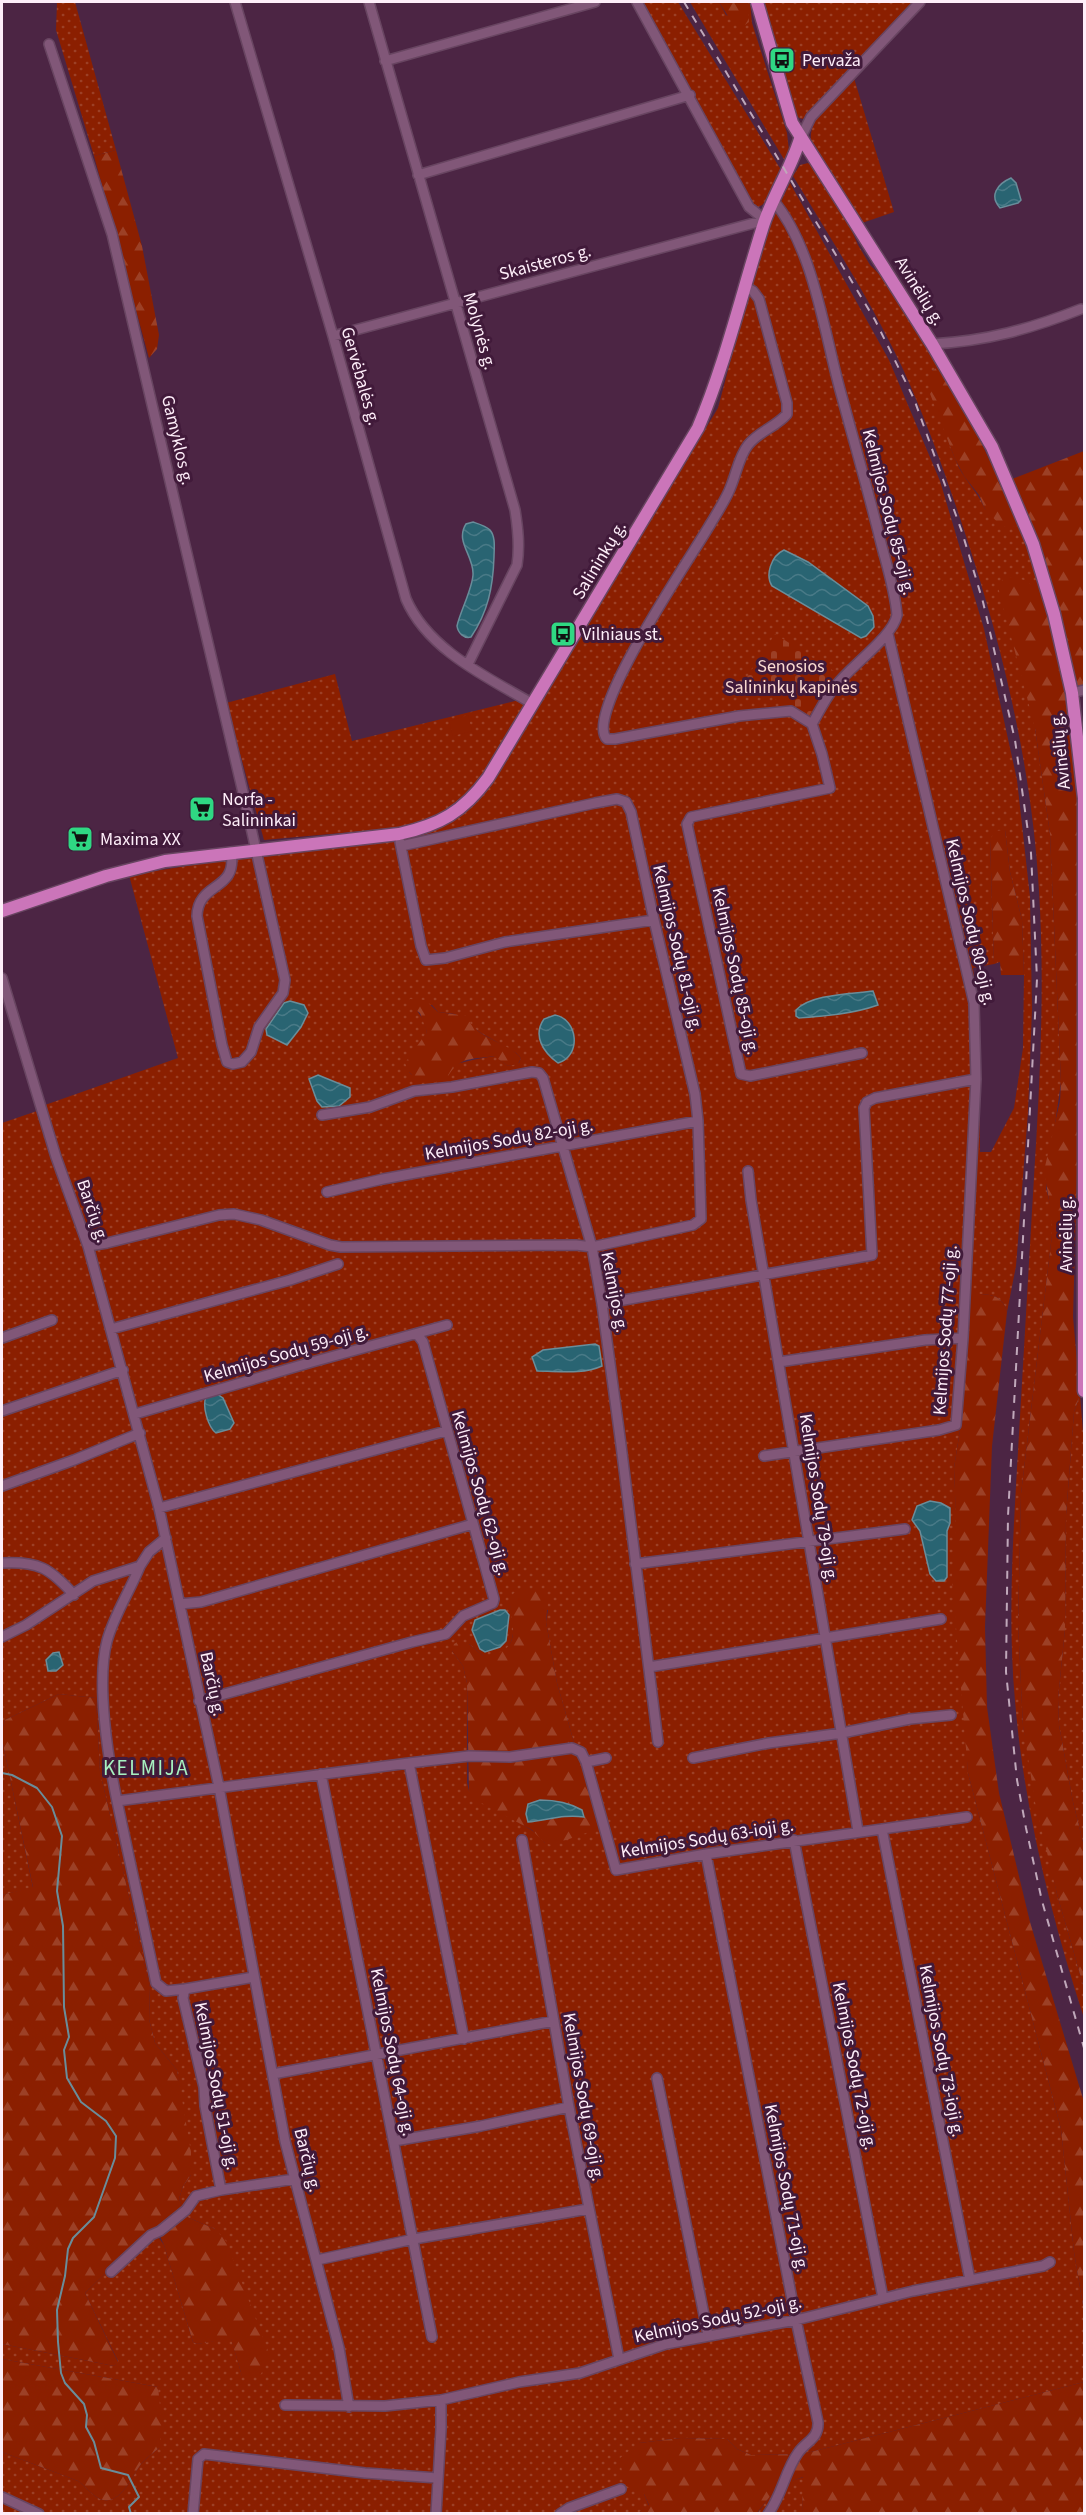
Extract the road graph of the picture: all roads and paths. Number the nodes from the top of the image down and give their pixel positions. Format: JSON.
{"nodes":[{"id":1,"x":235,"y":2,"type":"edge"},
{"id":2,"x":369,"y":2,"type":"edge"},
{"id":3,"x":595,"y":2,"type":"edge"},
{"id":4,"x":637,"y":2,"type":"edge"},
{"id":5,"x":757,"y":2,"type":"edge"},
{"id":6,"x":920,"y":2,"type":"edge"},
{"id":7,"x":49,"y":44,"type":"dead end"},
{"id":8,"x":385,"y":61,"type":"junction"},
{"id":9,"x":690,"y":95,"type":"junction"},
{"id":10,"x":800,"y":139,"type":"junction"},
{"id":11,"x":418,"y":175,"type":"junction"},
{"id":12,"x":773,"y":200,"type":"junction"},
{"id":13,"x":765,"y":220,"type":"junction"},
{"id":14,"x":744,"y":286,"type":"junction"},
{"id":15,"x":455,"y":304,"type":"junction"},
{"id":16,"x":1081,"y":309,"type":"dead end"},
{"id":17,"x":333,"y":336,"type":"junction"},
{"id":18,"x":932,"y":344,"type":"junction"},
{"id":19,"x":888,"y":634,"type":"junction"},
{"id":20,"x":468,"y":664,"type":"junction"},
{"id":21,"x":1084,"y":690,"type":"edge"},
{"id":22,"x":1072,"y":693,"type":"junction"},
{"id":23,"x":533,"y":704,"type":"junction"},
{"id":24,"x":812,"y":724,"type":"junction"},
{"id":25,"x":400,"y":840,"type":"junction"},
{"id":26,"x":255,"y":849,"type":"junction"},
{"id":27,"x":231,"y":852,"type":"junction"},
{"id":28,"x":2,"y":908,"type":"edge"},
{"id":29,"x":654,"y":920,"type":"junction"},
{"id":30,"x":2,"y":978,"type":"edge"},
{"id":31,"x":862,"y":1053,"type":"dead end"},
{"id":32,"x":1084,"y":1054,"type":"edge"},
{"id":33,"x":976,"y":1079,"type":"junction"},
{"id":34,"x":322,"y":1116,"type":"dead end"},
{"id":35,"x":698,"y":1121,"type":"junction"},
{"id":36,"x":562,"y":1146,"type":"junction"},
{"id":37,"x":748,"y":1171,"type":"dead end"},
{"id":38,"x":327,"y":1192,"type":"dead end"},
{"id":39,"x":88,"y":1246,"type":"junction"},
{"id":40,"x":592,"y":1247,"type":"junction"},
{"id":41,"x":338,"y":1264,"type":"dead end"},
{"id":42,"x":765,"y":1275,"type":"junction"},
{"id":43,"x":602,"y":1304,"type":"junction"},
{"id":44,"x":52,"y":1320,"type":"dead end"},
{"id":45,"x":447,"y":1325,"type":"dead end"},
{"id":46,"x":111,"y":1329,"type":"junction"},
{"id":47,"x":417,"y":1334,"type":"junction"},
{"id":48,"x":2,"y":1338,"type":"edge"},
{"id":49,"x":963,"y":1338,"type":"junction"},
{"id":50,"x":779,"y":1362,"type":"junction"},
{"id":51,"x":123,"y":1370,"type":"junction"},
{"id":52,"x":1084,"y":1391,"type":"edge"},
{"id":53,"x":2,"y":1411,"type":"edge"},
{"id":54,"x":135,"y":1414,"type":"junction"},
{"id":55,"x":447,"y":1431,"type":"junction"},
{"id":56,"x":140,"y":1433,"type":"junction"},
{"id":57,"x":794,"y":1451,"type":"junction"},
{"id":58,"x":764,"y":1456,"type":"dead end"},
{"id":59,"x":2,"y":1486,"type":"edge"},
{"id":60,"x":159,"y":1508,"type":"junction"},
{"id":61,"x":472,"y":1524,"type":"junction"},
{"id":62,"x":906,"y":1529,"type":"dead end"},
{"id":63,"x":166,"y":1538,"type":"junction"},
{"id":64,"x":809,"y":1540,"type":"junction"},
{"id":65,"x":2,"y":1563,"type":"edge"},
{"id":66,"x":635,"y":1564,"type":"junction"},
{"id":67,"x":140,"y":1566,"type":"junction"},
{"id":68,"x":74,"y":1595,"type":"junction"},
{"id":69,"x":180,"y":1604,"type":"junction"},
{"id":70,"x":940,"y":1619,"type":"dead end"},
{"id":71,"x":825,"y":1636,"type":"junction"},
{"id":72,"x":2,"y":1637,"type":"edge"},
{"id":73,"x":649,"y":1666,"type":"junction"},
{"id":74,"x":199,"y":1701,"type":"junction"},
{"id":75,"x":951,"y":1715,"type":"dead end"},
{"id":76,"x":842,"y":1733,"type":"junction"},
{"id":77,"x":658,"y":1742,"type":"dead end"},
{"id":78,"x":606,"y":1758,"type":"dead end"},
{"id":79,"x":693,"y":1758,"type":"dead end"},
{"id":80,"x":586,"y":1762,"type":"junction"},
{"id":81,"x":409,"y":1763,"type":"junction"},
{"id":82,"x":321,"y":1774,"type":"junction"},
{"id":83,"x":219,"y":1787,"type":"junction"},
{"id":84,"x":117,"y":1801,"type":"junction"},
{"id":85,"x":967,"y":1816,"type":"dead end"},
{"id":86,"x":882,"y":1829,"type":"junction"},
{"id":87,"x":858,"y":1831,"type":"junction"},
{"id":88,"x":522,"y":1840,"type":"dead end"},
{"id":89,"x":794,"y":1840,"type":"junction"},
{"id":90,"x":706,"y":1854,"type":"junction"},
{"id":91,"x":254,"y":1977,"type":"junction"},
{"id":92,"x":185,"y":1989,"type":"junction"},
{"id":93,"x":554,"y":2021,"type":"junction"},
{"id":94,"x":464,"y":2039,"type":"junction"},
{"id":95,"x":377,"y":2055,"type":"junction"},
{"id":96,"x":273,"y":2074,"type":"junction"},
{"id":97,"x":657,"y":2078,"type":"dead end"},
{"id":98,"x":569,"y":2107,"type":"junction"},
{"id":99,"x":394,"y":2141,"type":"junction"},
{"id":100,"x":295,"y":2178,"type":"junction"},
{"id":101,"x":220,"y":2190,"type":"junction"},
{"id":102,"x":588,"y":2210,"type":"junction"},
{"id":103,"x":414,"y":2240,"type":"junction"},
{"id":104,"x":317,"y":2260,"type":"junction"},
{"id":105,"x":1050,"y":2262,"type":"dead end"},
{"id":106,"x":111,"y":2272,"type":"dead end"},
{"id":107,"x":970,"y":2280,"type":"junction"},
{"id":108,"x":883,"y":2298,"type":"junction"},
{"id":109,"x":796,"y":2320,"type":"junction"},
{"id":110,"x":708,"y":2335,"type":"junction"},
{"id":111,"x":432,"y":2337,"type":"dead end"},
{"id":112,"x":619,"y":2359,"type":"junction"},
{"id":113,"x":441,"y":2400,"type":"junction"},
{"id":114,"x":285,"y":2405,"type":"dead end"},
{"id":115,"x":349,"y":2407,"type":"junction"},
{"id":116,"x":438,"y":2478,"type":"junction"},
{"id":117,"x":621,"y":2489,"type":"dead end"},
{"id":118,"x":2,"y":2498,"type":"edge"},
{"id":119,"x":39,"y":2514,"type":"edge"},
{"id":120,"x":193,"y":2514,"type":"edge"},
{"id":121,"x":436,"y":2514,"type":"edge"},
{"id":122,"x":560,"y":2514,"type":"edge"},
{"id":123,"x":768,"y":2514,"type":"edge"}],
"edges":[{"from":1,"to":17,"type":"street","name":"Gervėbalės g."},
{"from":2,"to":8,"type":"street","name":"Molynės g."},
{"from":3,"to":8,"type":"street"},
{"from":4,"to":9,"type":"street"},
{"from":5,"to":10,"type":"main road"},
{"from":6,"to":10,"type":"street"},
{"from":7,"to":26,"type":"street","name":"Gamyklos g."},
{"from":8,"to":11,"type":"street","name":"Molynės g."},
{"from":9,"to":11,"type":"street"},
{"from":9,"to":13,"type":"street"},
{"from":10,"to":12,"type":"main road","name":"Salininkų g."},
{"from":10,"to":18,"type":"main road","name":"Avinėlių g."},
{"from":11,"to":15,"type":"street","name":"Molynės g."},
{"from":12,"to":13,"type":"main road","name":"Salininkų g."},
{"from":12,"to":19,"type":"street","name":"Kelmijos Sodų 85-oji g."},
{"from":13,"to":14,"type":"main road","name":"Salininkų g."},
{"from":13,"to":15,"type":"street","name":"Skaisteros g."},
{"from":14,"to":23,"type":"main road","name":"Salininkų g."},
{"from":14,"to":24,"type":"street"},
{"from":15,"to":17,"type":"street","name":"Skaisteros g."},
{"from":15,"to":20,"type":"street","name":"Molynės g."},
{"from":16,"to":18,"type":"street"},
{"from":17,"to":20,"type":"street","name":"Gervėbalės g."},
{"from":18,"to":22,"type":"main road","name":"Avinėlių g."},
{"from":19,"to":24,"type":"street"},
{"from":19,"to":33,"type":"street","name":"Kelmijos Sodų 80-oji g."},
{"from":20,"to":23,"type":"street","name":"Gervėbalės g."},
{"from":21,"to":22,"type":"street"},
{"from":22,"to":32,"type":"main road","name":"Avinėlių g."},
{"from":23,"to":25,"type":"main road","name":"Salininkų g."},
{"from":24,"to":31,"type":"street","name":"Kelmijos Sodų 85-oji g."},
{"from":25,"to":26,"type":"main road","name":"Salininkų g."},
{"from":25,"to":29,"type":"street","name":"Kelmijos Sodų 81-oji g."},
{"from":25,"to":29,"type":"street"},
{"from":26,"to":27,"type":"main road","name":"Salininkų g."},
{"from":26,"to":27,"type":"street","name":"Gamyklos g."},
{"from":27,"to":28,"type":"main road","name":"Salininkų g."},
{"from":29,"to":35,"type":"street","name":"Kelmijos Sodų 81-oji g."},
{"from":30,"to":39,"type":"street","name":"Barčių g."},
{"from":32,"to":52,"type":"main road","name":"Avinėlių g."},
{"from":33,"to":42,"type":"street"},
{"from":33,"to":49,"type":"street","name":"Kelmijos Sodų 77-oji g."},
{"from":34,"to":36,"type":"street"},
{"from":35,"to":36,"type":"street","name":"Kelmijos Sodų 82-oji g."},
{"from":35,"to":40,"type":"street","name":"Kelmijos Sodų 81-oji g."},
{"from":36,"to":38,"type":"street","name":"Kelmijos Sodų 82-oji g."},
{"from":36,"to":40,"type":"street"},
{"from":37,"to":42,"type":"street","name":"Kelmijos Sodų 79-oji g."},
{"from":39,"to":40,"type":"street","name":"Kelmijos g."},
{"from":39,"to":46,"type":"street","name":"Barčių g."},
{"from":40,"to":43,"type":"street","name":"Kelmijos g."},
{"from":41,"to":46,"type":"street"},
{"from":42,"to":43,"type":"street"},
{"from":42,"to":50,"type":"street","name":"Kelmijos Sodų 79-oji g."},
{"from":43,"to":66,"type":"street","name":"Kelmijos g."},
{"from":44,"to":48,"type":"street"},
{"from":45,"to":47,"type":"street","name":"Kelmijos Sodų 59-oji g."},
{"from":46,"to":51,"type":"street","name":"Barčių g."},
{"from":47,"to":54,"type":"street","name":"Kelmijos Sodų 59-oji g."},
{"from":47,"to":55,"type":"street","name":"Kelmijos Sodų 62-oji g."},
{"from":49,"to":50,"type":"street"},
{"from":49,"to":57,"type":"street","name":"Kelmijos Sodų 77-oji g."},
{"from":50,"to":57,"type":"street","name":"Kelmijos Sodų 79-oji g."},
{"from":51,"to":53,"type":"street"},
{"from":51,"to":54,"type":"street","name":"Barčių g."},
{"from":54,"to":56,"type":"street","name":"Barčių g."},
{"from":55,"to":60,"type":"street"},
{"from":55,"to":61,"type":"street","name":"Kelmijos Sodų 62-oji g."},
{"from":56,"to":59,"type":"street"},
{"from":56,"to":60,"type":"street","name":"Barčių g."},
{"from":57,"to":58,"type":"street","name":"Kelmijos Sodų 77-oji g."},
{"from":57,"to":64,"type":"street","name":"Kelmijos Sodų 79-oji g."},
{"from":60,"to":63,"type":"street","name":"Barčių g."},
{"from":61,"to":69,"type":"street"},
{"from":61,"to":74,"type":"street","name":"Kelmijos Sodų 62-oji g."},
{"from":62,"to":64,"type":"street"},
{"from":63,"to":67,"type":"street","name":"Kelmijos Sodų 51-oji g."},
{"from":63,"to":69,"type":"street","name":"Barčių g."},
{"from":64,"to":66,"type":"street"},
{"from":64,"to":71,"type":"street","name":"Kelmijos Sodų 79-oji g."},
{"from":65,"to":68,"type":"street"},
{"from":66,"to":73,"type":"street","name":"Kelmijos g."},
{"from":67,"to":68,"type":"street"},
{"from":67,"to":84,"type":"street","name":"Kelmijos Sodų 51-oji g."},
{"from":68,"to":72,"type":"street"},
{"from":69,"to":74,"type":"street","name":"Barčių g."},
{"from":70,"to":71,"type":"street"},
{"from":71,"to":73,"type":"street"},
{"from":71,"to":76,"type":"street","name":"Kelmijos Sodų 79-oji g."},
{"from":73,"to":77,"type":"street","name":"Kelmijos g."},
{"from":74,"to":83,"type":"street","name":"Barčių g."},
{"from":75,"to":76,"type":"street"},
{"from":76,"to":79,"type":"street"},
{"from":76,"to":87,"type":"street","name":"Kelmijos Sodų 79-oji g."},
{"from":78,"to":80,"type":"street"},
{"from":80,"to":81,"type":"street"},
{"from":80,"to":90,"type":"street","name":"Kelmijos Sodų 63-ioji g."},
{"from":81,"to":82,"type":"street"},
{"from":81,"to":94,"type":"street"},
{"from":82,"to":83,"type":"street"},
{"from":82,"to":95,"type":"street","name":"Kelmijos Sodų 64-oji g."},
{"from":83,"to":84,"type":"street"},
{"from":83,"to":91,"type":"street","name":"Barčių g."},
{"from":84,"to":92,"type":"street","name":"Kelmijos Sodų 51-oji g."},
{"from":85,"to":86,"type":"street","name":"Kelmijos Sodų 63-ioji g."},
{"from":86,"to":87,"type":"street","name":"Kelmijos Sodų 63-ioji g."},
{"from":86,"to":107,"type":"street","name":"Kelmijos Sodų 73-ioji g."},
{"from":87,"to":89,"type":"street","name":"Kelmijos Sodų 63-ioji g."},
{"from":88,"to":93,"type":"street","name":"Kelmijos Sodų 69-oji g."},
{"from":89,"to":90,"type":"street","name":"Kelmijos Sodų 63-ioji g."},
{"from":89,"to":108,"type":"street","name":"Kelmijos Sodų 72-oji g."},
{"from":90,"to":109,"type":"street","name":"Kelmijos Sodų 71-oji g."},
{"from":91,"to":92,"type":"street"},
{"from":91,"to":96,"type":"street","name":"Barčių g."},
{"from":92,"to":101,"type":"street","name":"Kelmijos Sodų 51-oji g."},
{"from":93,"to":94,"type":"street"},
{"from":93,"to":98,"type":"street","name":"Kelmijos Sodų 69-oji g."},
{"from":94,"to":95,"type":"street"},
{"from":95,"to":96,"type":"street"},
{"from":95,"to":99,"type":"street","name":"Kelmijos Sodų 64-oji g."},
{"from":96,"to":100,"type":"street","name":"Barčių g."},
{"from":97,"to":110,"type":"street"},
{"from":98,"to":99,"type":"street"},
{"from":98,"to":102,"type":"street","name":"Kelmijos Sodų 69-oji g."},
{"from":99,"to":103,"type":"street","name":"Kelmijos Sodų 64-oji g."},
{"from":100,"to":101,"type":"street"},
{"from":100,"to":104,"type":"street","name":"Barčių g."},
{"from":101,"to":106,"type":"street","name":"Kelmijos Sodų 51-oji g."},
{"from":102,"to":103,"type":"street"},
{"from":102,"to":112,"type":"street","name":"Kelmijos Sodų 69-oji g."},
{"from":103,"to":104,"type":"street"},
{"from":103,"to":111,"type":"street","name":"Kelmijos Sodų 64-oji g."},
{"from":104,"to":115,"type":"street","name":"Barčių g."},
{"from":105,"to":107,"type":"street","name":"Kelmijos Sodų 52-oji g."},
{"from":107,"to":108,"type":"street","name":"Kelmijos Sodų 52-oji g."},
{"from":108,"to":109,"type":"street","name":"Kelmijos Sodų 52-oji g."},
{"from":109,"to":110,"type":"street","name":"Kelmijos Sodų 52-oji g."},
{"from":109,"to":123,"type":"street","name":"Kelmijos Sodų 71-oji g."},
{"from":110,"to":112,"type":"street","name":"Kelmijos Sodų 52-oji g."},
{"from":112,"to":113,"type":"street","name":"Kelmijos Sodų 52-oji g."},
{"from":113,"to":115,"type":"street","name":"Kelmijos Sodų 52-oji g."},
{"from":113,"to":116,"type":"street"},
{"from":114,"to":115,"type":"street","name":"Kelmijos Sodų 52-oji g."},
{"from":116,"to":120,"type":"street"},
{"from":116,"to":121,"type":"street"},
{"from":117,"to":122,"type":"street"},
{"from":118,"to":119,"type":"street"}]}
